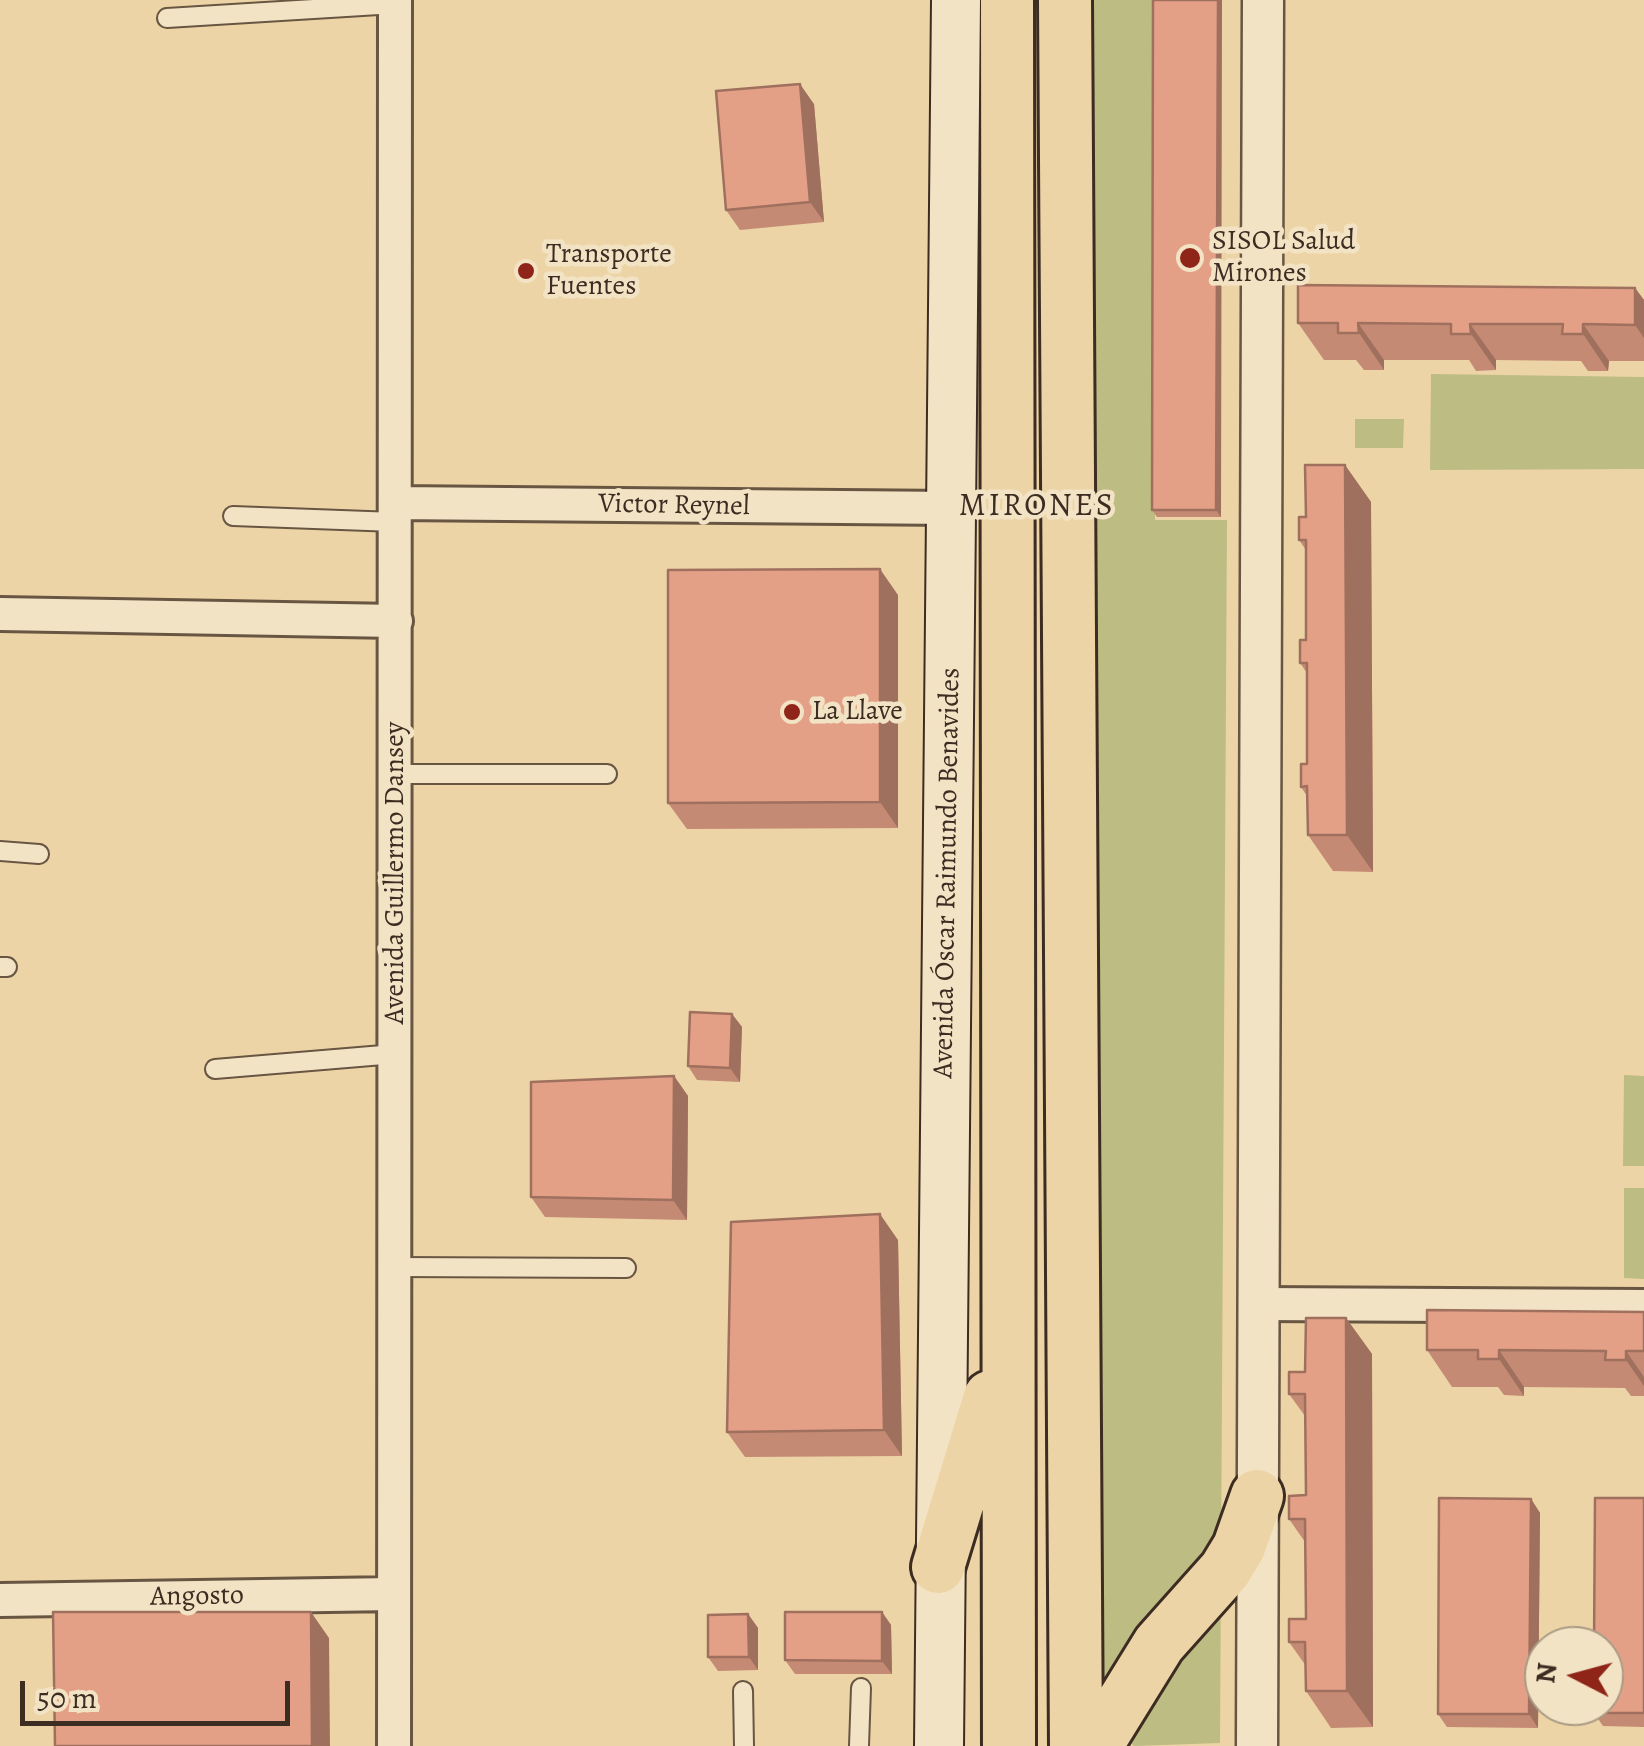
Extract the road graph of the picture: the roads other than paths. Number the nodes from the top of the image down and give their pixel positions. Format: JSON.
{"nodes":[{"id":1,"x":956,"y":0,"type":"edge"},
{"id":2,"x":1007,"y":0,"type":"edge"},
{"id":3,"x":1066,"y":0,"type":"edge"},
{"id":4,"x":1263,"y":0,"type":"edge"},
{"id":5,"x":394,"y":2,"type":"edge"},
{"id":6,"x":167,"y":18,"type":"dead end"},
{"id":7,"x":953,"y":508,"type":"junction"},
{"id":8,"x":395,"y":512,"type":"junction"},
{"id":9,"x":233,"y":516,"type":"dead end"},
{"id":10,"x":0,"y":614,"type":"edge"},
{"id":11,"x":396,"y":621,"type":"junction"},
{"id":12,"x":396,"y":774,"type":"junction"},
{"id":13,"x":608,"y":774,"type":"dead end"},
{"id":14,"x":0,"y":852,"type":"edge"},
{"id":15,"x":39,"y":854,"type":"dead end"},
{"id":16,"x":395,"y":1054,"type":"junction"},
{"id":17,"x":215,"y":1069,"type":"dead end"},
{"id":18,"x":394,"y":1268,"type":"junction"},
{"id":19,"x":626,"y":1268,"type":"dead end"},
{"id":20,"x":1258,"y":1304,"type":"junction"},
{"id":21,"x":1644,"y":1306,"type":"edge"},
{"id":22,"x":1006,"y":1348,"type":"junction"},
{"id":23,"x":1257,"y":1496,"type":"junction"},
{"id":24,"x":938,"y":1568,"type":"junction"},
{"id":25,"x":394,"y":1594,"type":"junction"},
{"id":26,"x":0,"y":1600,"type":"edge"},
{"id":27,"x":861,"y":1688,"type":"dead end"},
{"id":28,"x":743,"y":1691,"type":"dead end"},
{"id":29,"x":394,"y":1746,"type":"edge"},
{"id":30,"x":744,"y":1746,"type":"edge"},
{"id":31,"x":859,"y":1746,"type":"edge"},
{"id":32,"x":939,"y":1746,"type":"edge"},
{"id":33,"x":1009,"y":1746,"type":"edge"},
{"id":34,"x":1076,"y":1746,"type":"edge"},
{"id":35,"x":1096,"y":1746,"type":"edge"},
{"id":36,"x":1257,"y":1746,"type":"edge"}],
"edges":[{"from":1,"to":7,"type":"main road","name":"Avenida Óscar Raimundo Benavides"},
{"from":2,"to":22,"type":"main road","name":"Avenida Óscar Raimundo Benavides"},
{"from":3,"to":34,"type":"main road"},
{"from":4,"to":20,"type":"street"},
{"from":5,"to":6,"type":"lane"},
{"from":5,"to":8,"type":"street","name":"Avenida Guillermo Dansey"},
{"from":7,"to":8,"type":"street","name":"Victor Reynel"},
{"from":7,"to":24,"type":"main road","name":"Avenida Óscar Raimundo Benavides"},
{"from":8,"to":9,"type":"lane"},
{"from":8,"to":11,"type":"street","name":"Avenida Guillermo Dansey"},
{"from":10,"to":11,"type":"street"},
{"from":11,"to":12,"type":"street","name":"Avenida Guillermo Dansey"},
{"from":12,"to":13,"type":"lane"},
{"from":12,"to":16,"type":"street","name":"Avenida Guillermo Dansey"},
{"from":14,"to":15,"type":"lane"},
{"from":16,"to":17,"type":"lane"},
{"from":16,"to":18,"type":"street","name":"Avenida Guillermo Dansey"},
{"from":18,"to":19,"type":"lane"},
{"from":18,"to":25,"type":"street","name":"Avenida Guillermo Dansey"},
{"from":20,"to":21,"type":"street"},
{"from":20,"to":23,"type":"street"},
{"from":22,"to":24,"type":"main road"},
{"from":22,"to":33,"type":"main road","name":"Avenida Óscar Raimundo Benavides"},
{"from":23,"to":35,"type":"main road"},
{"from":23,"to":36,"type":"street"},
{"from":24,"to":32,"type":"main road","name":"Avenida Óscar Raimundo Benavides"},
{"from":25,"to":26,"type":"street","name":"Angosto"},
{"from":25,"to":29,"type":"street","name":"Avenida Guillermo Dansey"},
{"from":27,"to":31,"type":"lane"},
{"from":28,"to":30,"type":"lane"}]}
